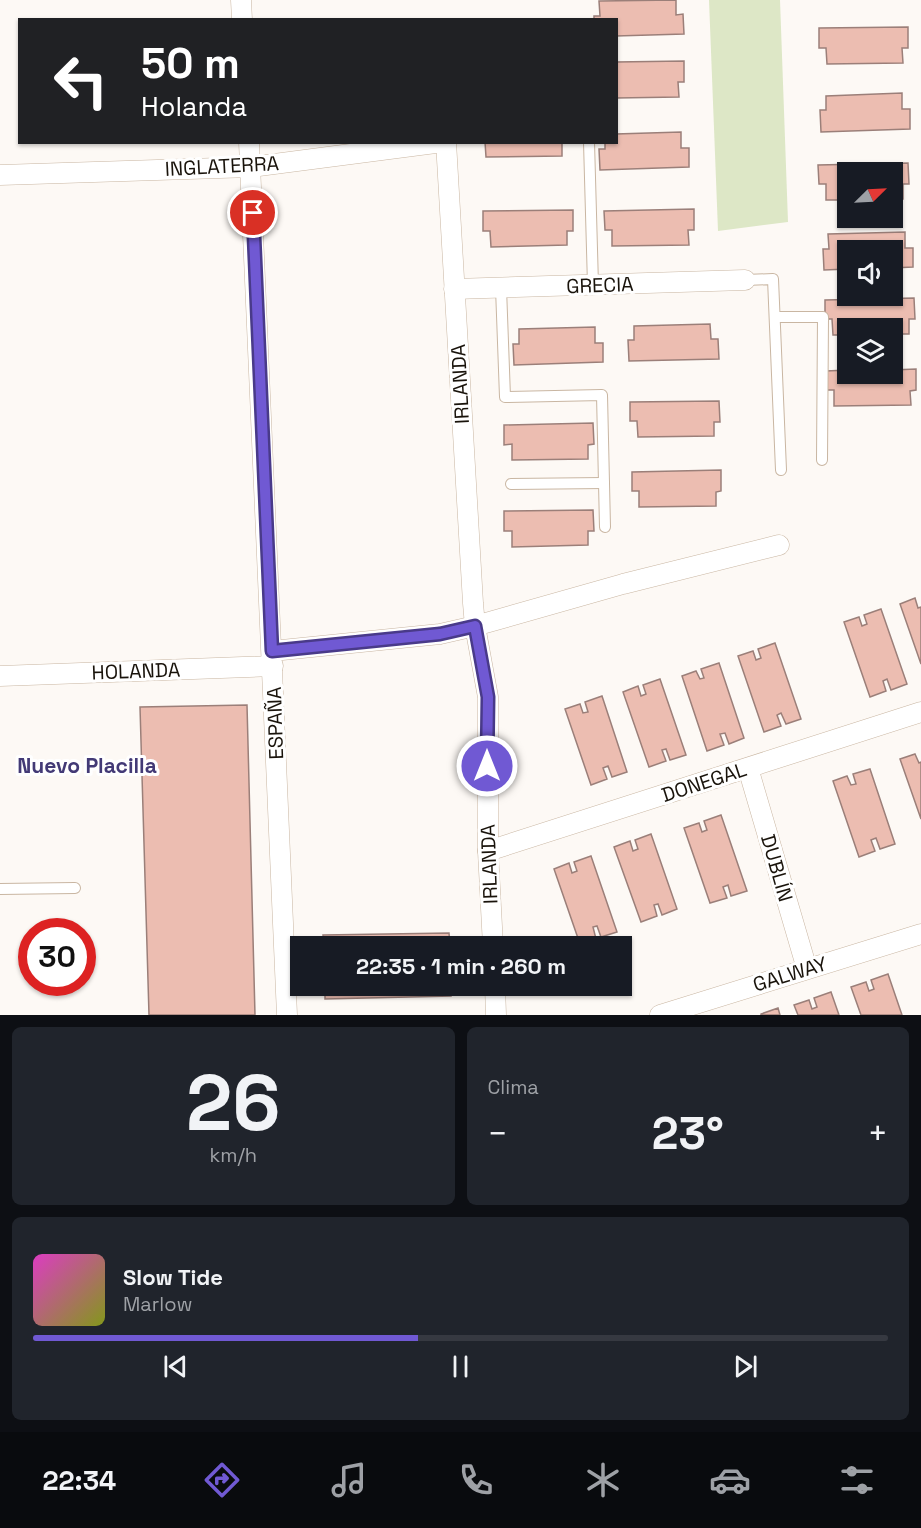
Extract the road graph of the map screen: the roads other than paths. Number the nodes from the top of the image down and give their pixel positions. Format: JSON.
{"nodes":[{"id":1,"x":241,"y":0,"type":"edge"},
{"id":2,"x":242,"y":18,"type":"edge"},
{"id":3,"x":249,"y":144,"type":"edge"},
{"id":4,"x":428,"y":144,"type":"edge"},
{"id":5,"x":444,"y":144,"type":"edge"},
{"id":6,"x":589,"y":144,"type":"edge"},
{"id":7,"x":250,"y":167,"type":"junction"},
{"id":8,"x":0,"y":175,"type":"edge"},
{"id":9,"x":745,"y":280,"type":"joint"},
{"id":10,"x":593,"y":285,"type":"junction"},
{"id":11,"x":501,"y":288,"type":"junction"},
{"id":12,"x":454,"y":289,"type":"junction"},
{"id":13,"x":775,"y":317,"type":"junction"},
{"id":14,"x":822,"y":460,"type":"dead end"},
{"id":15,"x":781,"y":470,"type":"dead end"},
{"id":16,"x":604,"y":483,"type":"junction"},
{"id":17,"x":511,"y":484,"type":"dead end"},
{"id":18,"x":605,"y":527,"type":"dead end"},
{"id":19,"x":779,"y":546,"type":"dead end"},
{"id":20,"x":475,"y":626,"type":"junction"},
{"id":21,"x":272,"y":658,"type":"junction"},
{"id":22,"x":0,"y":676,"type":"edge"},
{"id":23,"x":921,"y":712,"type":"edge"},
{"id":24,"x":748,"y":768,"type":"junction"},
{"id":25,"x":488,"y":851,"type":"junction"},
{"id":26,"x":75,"y":888,"type":"dead end"},
{"id":27,"x":0,"y":889,"type":"edge"},
{"id":28,"x":921,"y":934,"type":"edge"},
{"id":29,"x":492,"y":936,"type":"edge"},
{"id":30,"x":807,"y":969,"type":"junction"},
{"id":31,"x":495,"y":996,"type":"edge"},
{"id":32,"x":287,"y":1015,"type":"edge"},
{"id":33,"x":496,"y":1015,"type":"edge"},
{"id":34,"x":660,"y":1015,"type":"edge"}],
"edges":[{"from":1,"to":2,"type":"street"},
{"from":3,"to":7,"type":"street","name":"ESPAÑA"},
{"from":4,"to":7,"type":"street","name":"INGLATERRA"},
{"from":5,"to":12,"type":"street","name":"IRLANDA"},
{"from":6,"to":10,"type":"lane"},
{"from":7,"to":8,"type":"street","name":"INGLATERRA"},
{"from":7,"to":21,"type":"street","name":"ESPAÑA"},
{"from":9,"to":10,"type":"street","name":"GRECIA"},
{"from":9,"to":13,"type":"lane"},
{"from":10,"to":11,"type":"street","name":"GRECIA"},
{"from":11,"to":12,"type":"street","name":"GRECIA"},
{"from":11,"to":16,"type":"lane"},
{"from":12,"to":20,"type":"street","name":"IRLANDA"},
{"from":13,"to":14,"type":"lane"},
{"from":13,"to":15,"type":"lane"},
{"from":16,"to":17,"type":"lane"},
{"from":16,"to":18,"type":"lane"},
{"from":19,"to":20,"type":"street","name":"HOLANDA"},
{"from":20,"to":21,"type":"street","name":"HOLANDA"},
{"from":20,"to":25,"type":"street","name":"IRLANDA"},
{"from":21,"to":22,"type":"street","name":"HOLANDA"},
{"from":21,"to":32,"type":"street","name":"ESPAÑA"},
{"from":23,"to":24,"type":"street","name":"DONEGAL"},
{"from":24,"to":25,"type":"street","name":"DONEGAL"},
{"from":24,"to":30,"type":"street","name":"DUBLÍN"},
{"from":25,"to":29,"type":"street","name":"IRLANDA"},
{"from":26,"to":27,"type":"lane"},
{"from":28,"to":30,"type":"street","name":"GALWAY"},
{"from":30,"to":34,"type":"street","name":"GALWAY"},
{"from":31,"to":33,"type":"street"}]}
